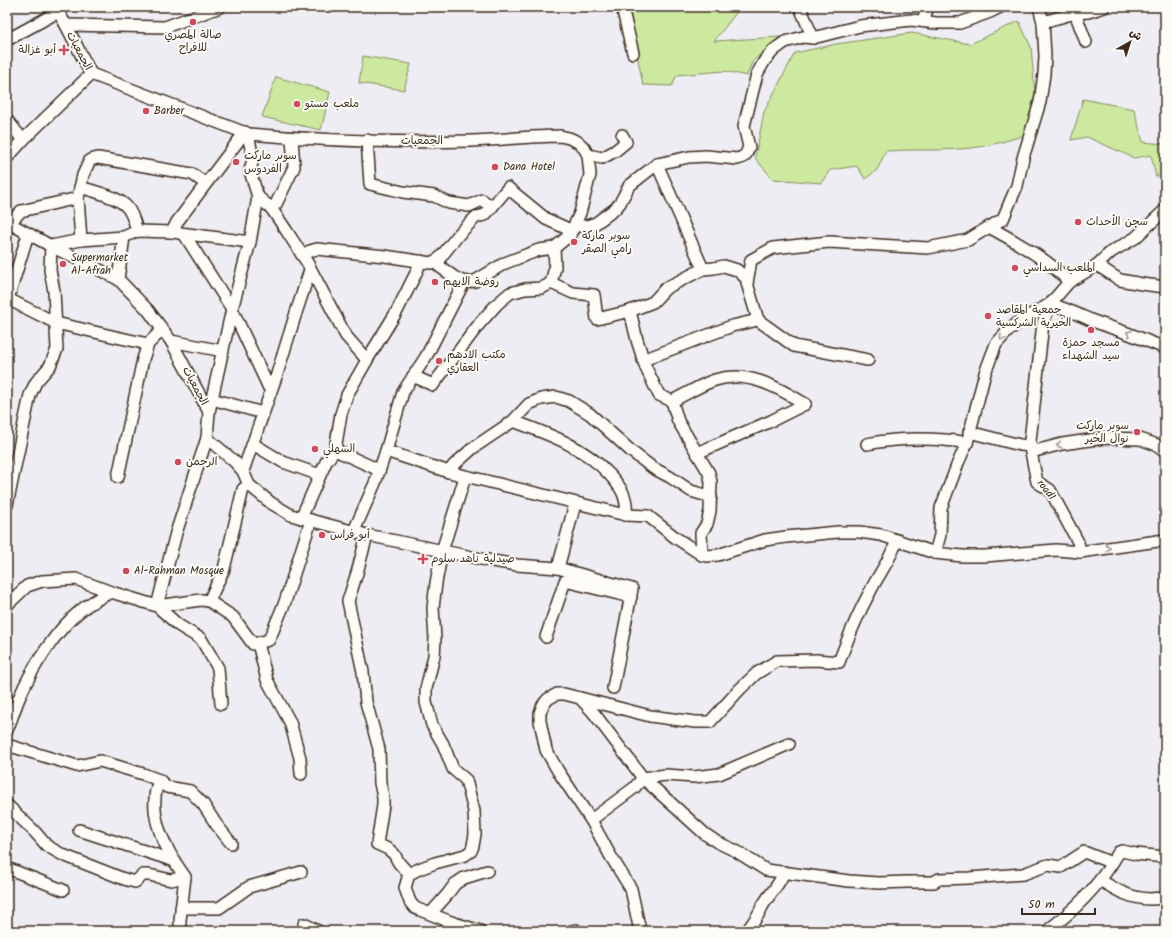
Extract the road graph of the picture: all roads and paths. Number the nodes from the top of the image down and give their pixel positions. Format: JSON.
{"nodes":[{"id":1,"x":220,"y":7,"type":"edge"},
{"id":2,"x":622,"y":7,"type":"edge"},
{"id":3,"x":800,"y":7,"type":"edge"},
{"id":4,"x":928,"y":7,"type":"edge"},
{"id":5,"x":1000,"y":7,"type":"edge"},
{"id":6,"x":1040,"y":7,"type":"edge"},
{"id":7,"x":1104,"y":7,"type":"edge"},
{"id":8,"x":57,"y":10,"type":"edge"},
{"id":9,"x":1075,"y":13,"type":"junction"},
{"id":10,"x":923,"y":21,"type":"junction"},
{"id":11,"x":1043,"y":22,"type":"junction"},
{"id":12,"x":66,"y":25,"type":"junction"},
{"id":13,"x":813,"y":38,"type":"junction"},
{"id":14,"x":7,"y":40,"type":"edge"},
{"id":15,"x":1086,"y":42,"type":"dead end"},
{"id":16,"x":633,"y":53,"type":"dead end"},
{"id":17,"x":91,"y":74,"type":"junction"},
{"id":18,"x":7,"y":120,"type":"edge"},
{"id":19,"x":246,"y":133,"type":"junction"},
{"id":20,"x":622,"y":135,"type":"dead end"},
{"id":21,"x":292,"y":138,"type":"junction"},
{"id":22,"x":23,"y":140,"type":"junction"},
{"id":23,"x":367,"y":140,"type":"junction"},
{"id":24,"x":588,"y":155,"type":"junction"},
{"id":25,"x":7,"y":158,"type":"edge"},
{"id":26,"x":657,"y":164,"type":"junction"},
{"id":27,"x":205,"y":183,"type":"junction"},
{"id":28,"x":80,"y":187,"type":"junction"},
{"id":29,"x":258,"y":197,"type":"junction"},
{"id":30,"x":78,"y":198,"type":"junction"},
{"id":31,"x":492,"y":207,"type":"junction"},
{"id":32,"x":271,"y":208,"type":"junction"},
{"id":33,"x":1165,"y":210,"type":"edge"},
{"id":34,"x":8,"y":224,"type":"edge"},
{"id":35,"x":989,"y":227,"type":"junction"},
{"id":36,"x":137,"y":231,"type":"junction"},
{"id":37,"x":572,"y":231,"type":"junction"},
{"id":38,"x":172,"y":232,"type":"junction"},
{"id":39,"x":28,"y":234,"type":"junction"},
{"id":40,"x":184,"y":234,"type":"junction"},
{"id":41,"x":124,"y":237,"type":"junction"},
{"id":42,"x":81,"y":240,"type":"junction"},
{"id":43,"x":250,"y":242,"type":"junction"},
{"id":44,"x":50,"y":246,"type":"junction"},
{"id":45,"x":554,"y":248,"type":"junction"},
{"id":46,"x":302,"y":255,"type":"junction"},
{"id":47,"x":440,"y":258,"type":"junction"},
{"id":48,"x":421,"y":261,"type":"junction"},
{"id":49,"x":1097,"y":265,"type":"junction"},
{"id":50,"x":703,"y":269,"type":"junction"},
{"id":51,"x":310,"y":270,"type":"junction"},
{"id":52,"x":118,"y":278,"type":"junction"},
{"id":53,"x":747,"y":279,"type":"junction"},
{"id":54,"x":464,"y":282,"type":"junction"},
{"id":55,"x":1069,"y":282,"type":"junction"},
{"id":56,"x":551,"y":283,"type":"junction"},
{"id":57,"x":1165,"y":286,"type":"edge"},
{"id":58,"x":1050,"y":304,"type":"junction"},
{"id":59,"x":232,"y":309,"type":"junction"},
{"id":60,"x":630,"y":311,"type":"junction"},
{"id":61,"x":758,"y":320,"type":"junction"},
{"id":62,"x":56,"y":323,"type":"junction"},
{"id":63,"x":162,"y":330,"type":"junction"},
{"id":64,"x":172,"y":342,"type":"junction"},
{"id":65,"x":148,"y":344,"type":"junction"},
{"id":66,"x":1165,"y":348,"type":"edge"},
{"id":67,"x":223,"y":351,"type":"junction"},
{"id":68,"x":366,"y":360,"type":"junction"},
{"id":69,"x":643,"y":360,"type":"junction"},
{"id":70,"x":868,"y":360,"type":"dead end"},
{"id":71,"x":413,"y":376,"type":"junction"},
{"id":72,"x":271,"y":390,"type":"junction"},
{"id":73,"x":212,"y":399,"type":"junction"},
{"id":74,"x":672,"y":400,"type":"junction"},
{"id":75,"x":209,"y":412,"type":"junction"},
{"id":76,"x":263,"y":413,"type":"junction"},
{"id":77,"x":513,"y":421,"type":"junction"},
{"id":78,"x":206,"y":438,"type":"junction"},
{"id":79,"x":968,"y":438,"type":"junction"},
{"id":80,"x":253,"y":444,"type":"junction"},
{"id":81,"x":866,"y":444,"type":"dead end"},
{"id":82,"x":1030,"y":449,"type":"junction"},
{"id":83,"x":335,"y":450,"type":"junction"},
{"id":84,"x":386,"y":451,"type":"junction"},
{"id":85,"x":1165,"y":451,"type":"edge"},
{"id":86,"x":697,"y":453,"type":"junction"},
{"id":87,"x":379,"y":470,"type":"junction"},
{"id":88,"x":243,"y":471,"type":"junction"},
{"id":89,"x":449,"y":472,"type":"junction"},
{"id":90,"x":320,"y":475,"type":"junction"},
{"id":91,"x":465,"y":476,"type":"junction"},
{"id":92,"x":118,"y":477,"type":"dead end"},
{"id":93,"x":249,"y":484,"type":"junction"},
{"id":94,"x":711,"y":497,"type":"junction"},
{"id":95,"x":575,"y":504,"type":"junction"},
{"id":96,"x":7,"y":505,"type":"edge"},
{"id":97,"x":626,"y":515,"type":"junction"},
{"id":98,"x":306,"y":519,"type":"junction"},
{"id":99,"x":354,"y":531,"type":"junction"},
{"id":100,"x":367,"y":535,"type":"junction"},
{"id":101,"x":897,"y":540,"type":"junction"},
{"id":102,"x":1165,"y":540,"type":"edge"},
{"id":103,"x":442,"y":552,"type":"junction"},
{"id":104,"x":1080,"y":552,"type":"junction"},
{"id":105,"x":935,"y":553,"type":"junction"},
{"id":106,"x":702,"y":554,"type":"junction"},
{"id":107,"x":558,"y":568,"type":"junction"},
{"id":108,"x":111,"y":592,"type":"junction"},
{"id":109,"x":631,"y":597,"type":"junction"},
{"id":110,"x":208,"y":601,"type":"junction"},
{"id":111,"x":7,"y":605,"type":"edge"},
{"id":112,"x":157,"y":606,"type":"junction"},
{"id":113,"x":546,"y":637,"type":"dead end"},
{"id":114,"x":258,"y":643,"type":"junction"},
{"id":115,"x":613,"y":688,"type":"dead end"},
{"id":116,"x":580,"y":698,"type":"junction"},
{"id":117,"x":221,"y":704,"type":"dead end"},
{"id":118,"x":7,"y":730,"type":"edge"},
{"id":119,"x":789,"y":744,"type":"dead end"},
{"id":120,"x":7,"y":745,"type":"edge"},
{"id":121,"x":301,"y":774,"type":"dead end"},
{"id":122,"x":644,"y":778,"type":"junction"},
{"id":123,"x":159,"y":780,"type":"junction"},
{"id":124,"x":7,"y":805,"type":"edge"},
{"id":125,"x":591,"y":820,"type":"junction"},
{"id":126,"x":79,"y":830,"type":"dead end"},
{"id":127,"x":231,"y":843,"type":"dead end"},
{"id":128,"x":1165,"y":857,"type":"edge"},
{"id":129,"x":172,"y":860,"type":"junction"},
{"id":130,"x":1112,"y":863,"type":"junction"},
{"id":131,"x":7,"y":868,"type":"edge"},
{"id":132,"x":487,"y":871,"type":"dead end"},
{"id":133,"x":301,"y":872,"type":"dead end"},
{"id":134,"x":784,"y":872,"type":"junction"},
{"id":135,"x":409,"y":874,"type":"junction"},
{"id":136,"x":184,"y":877,"type":"junction"},
{"id":137,"x":1100,"y":880,"type":"junction"},
{"id":138,"x":63,"y":890,"type":"dead end"},
{"id":139,"x":1165,"y":898,"type":"edge"},
{"id":140,"x":181,"y":908,"type":"junction"},
{"id":141,"x":431,"y":913,"type":"junction"},
{"id":142,"x":304,"y":924,"type":"dead end"},
{"id":143,"x":7,"y":929,"type":"edge"},
{"id":144,"x":10,"y":931,"type":"edge"},
{"id":145,"x":180,"y":931,"type":"edge"},
{"id":146,"x":318,"y":931,"type":"edge"},
{"id":147,"x":480,"y":931,"type":"edge"},
{"id":148,"x":640,"y":931,"type":"edge"},
{"id":149,"x":747,"y":931,"type":"edge"},
{"id":150,"x":1047,"y":931,"type":"edge"}],
"edges":[{"from":1,"to":12,"type":"street"},
{"from":2,"to":16,"type":"street"},
{"from":3,"to":13,"type":"street"},
{"from":4,"to":10,"type":"street"},
{"from":5,"to":10,"type":"street"},
{"from":6,"to":11,"type":"street"},
{"from":7,"to":9,"type":"street"},
{"from":8,"to":12,"type":"street","name":"الجمعيات"},
{"from":8,"to":14,"type":"street"},
{"from":9,"to":11,"type":"street"},
{"from":9,"to":15,"type":"street"},
{"from":10,"to":13,"type":"street"},
{"from":11,"to":35,"type":"street"},
{"from":12,"to":17,"type":"street","name":"الجمعيات"},
{"from":13,"to":26,"type":"street"},
{"from":17,"to":19,"type":"street","name":"الجمعيات"},
{"from":17,"to":22,"type":"street"},
{"from":18,"to":22,"type":"street"},
{"from":19,"to":21,"type":"street","name":"الجمعيات"},
{"from":19,"to":27,"type":"street"},
{"from":19,"to":29,"type":"street"},
{"from":20,"to":24,"type":"street"},
{"from":21,"to":23,"type":"street","name":"الجمعيات"},
{"from":21,"to":32,"type":"street"},
{"from":22,"to":25,"type":"street"},
{"from":23,"to":24,"type":"street","name":"الجمعيات"},
{"from":23,"to":31,"type":"street"},
{"from":24,"to":37,"type":"street"},
{"from":26,"to":37,"type":"street"},
{"from":26,"to":50,"type":"street"},
{"from":27,"to":28,"type":"street"},
{"from":27,"to":38,"type":"street"},
{"from":28,"to":30,"type":"street"},
{"from":28,"to":36,"type":"street"},
{"from":29,"to":32,"type":"street"},
{"from":29,"to":43,"type":"street","name":"الجمعيات"},
{"from":30,"to":34,"type":"street"},
{"from":30,"to":42,"type":"street"},
{"from":31,"to":37,"type":"street"},
{"from":31,"to":47,"type":"street"},
{"from":32,"to":46,"type":"street"},
{"from":33,"to":49,"type":"street"},
{"from":34,"to":39,"type":"street"},
{"from":35,"to":53,"type":"street"},
{"from":35,"to":55,"type":"street"},
{"from":36,"to":38,"type":"street"},
{"from":36,"to":41,"type":"street"},
{"from":37,"to":45,"type":"street"},
{"from":38,"to":40,"type":"street"},
{"from":39,"to":44,"type":"street"},
{"from":39,"to":62,"type":"street"},
{"from":40,"to":43,"type":"street"},
{"from":40,"to":59,"type":"street"},
{"from":41,"to":42,"type":"street"},
{"from":41,"to":52,"type":"street"},
{"from":42,"to":44,"type":"street"},
{"from":43,"to":59,"type":"street","name":"الجمعيات"},
{"from":44,"to":52,"type":"street"},
{"from":44,"to":62,"type":"street"},
{"from":45,"to":54,"type":"street"},
{"from":45,"to":56,"type":"street"},
{"from":46,"to":48,"type":"street"},
{"from":46,"to":51,"type":"street"},
{"from":47,"to":48,"type":"street"},
{"from":47,"to":54,"type":"street"},
{"from":48,"to":68,"type":"street"},
{"from":49,"to":55,"type":"street"},
{"from":49,"to":57,"type":"street"},
{"from":50,"to":53,"type":"street"},
{"from":50,"to":60,"type":"street"},
{"from":51,"to":68,"type":"street"},
{"from":51,"to":72,"type":"street"},
{"from":52,"to":63,"type":"street","name":"الجمعيات"},
{"from":53,"to":61,"type":"street"},
{"from":54,"to":71,"type":"street"},
{"from":55,"to":58,"type":"street"},
{"from":56,"to":60,"type":"street"},
{"from":56,"to":71,"type":"street"},
{"from":66,"to":58,"type":"street","one_way":true},
{"from":58,"to":79,"type":"street","one_way":true},
{"from":58,"to":82,"type":"street","name":"road1"},
{"from":59,"to":67,"type":"street","name":"الجمعيات"},
{"from":59,"to":72,"type":"street"},
{"from":60,"to":69,"type":"street"},
{"from":61,"to":69,"type":"street"},
{"from":61,"to":70,"type":"street"},
{"from":62,"to":65,"type":"street"},
{"from":62,"to":96,"type":"street"},
{"from":63,"to":64,"type":"street","name":"الجمعيات"},
{"from":63,"to":65,"type":"street"},
{"from":64,"to":67,"type":"street"},
{"from":64,"to":75,"type":"street","name":"الجمعيات"},
{"from":65,"to":92,"type":"street"},
{"from":67,"to":73,"type":"street","name":"الجمعيات"},
{"from":68,"to":83,"type":"street"},
{"from":69,"to":74,"type":"street"},
{"from":71,"to":84,"type":"street"},
{"from":72,"to":76,"type":"street"},
{"from":73,"to":75,"type":"street","name":"الجمعيات"},
{"from":73,"to":76,"type":"street"},
{"from":74,"to":86,"type":"street"},
{"from":74,"to":86,"type":"street"},
{"from":75,"to":78,"type":"street"},
{"from":76,"to":80,"type":"street"},
{"from":77,"to":89,"type":"street"},
{"from":77,"to":94,"type":"street"},
{"from":77,"to":97,"type":"street"},
{"from":78,"to":88,"type":"street"},
{"from":78,"to":112,"type":"street"},
{"from":79,"to":81,"type":"street"},
{"from":79,"to":82,"type":"street"},
{"from":79,"to":105,"type":"street"},
{"from":80,"to":88,"type":"street"},
{"from":80,"to":90,"type":"street"},
{"from":85,"to":82,"type":"street","one_way":true},
{"from":82,"to":104,"type":"street","name":"road1"},
{"from":83,"to":87,"type":"street"},
{"from":83,"to":90,"type":"street"},
{"from":84,"to":87,"type":"street"},
{"from":84,"to":89,"type":"street"},
{"from":86,"to":94,"type":"street"},
{"from":87,"to":99,"type":"street"},
{"from":88,"to":93,"type":"street"},
{"from":89,"to":91,"type":"street"},
{"from":90,"to":98,"type":"street"},
{"from":91,"to":95,"type":"street"},
{"from":91,"to":103,"type":"street"},
{"from":93,"to":98,"type":"street"},
{"from":93,"to":110,"type":"street"},
{"from":94,"to":106,"type":"street"},
{"from":95,"to":97,"type":"street"},
{"from":95,"to":107,"type":"street"},
{"from":97,"to":106,"type":"street"},
{"from":98,"to":99,"type":"street"},
{"from":98,"to":114,"type":"street"},
{"from":99,"to":100,"type":"street"},
{"from":100,"to":103,"type":"street"},
{"from":100,"to":135,"type":"street"},
{"from":101,"to":105,"type":"street"},
{"from":101,"to":106,"type":"street"},
{"from":101,"to":116,"type":"street"},
{"from":104,"to":102,"type":"street","one_way":true},
{"from":103,"to":107,"type":"street"},
{"from":103,"to":135,"type":"street"},
{"from":104,"to":105,"type":"street"},
{"from":107,"to":109,"type":"street"},
{"from":108,"to":111,"type":"street"},
{"from":108,"to":112,"type":"street"},
{"from":108,"to":118,"type":"street"},
{"from":109,"to":113,"type":"street"},
{"from":109,"to":115,"type":"street"},
{"from":110,"to":112,"type":"street"},
{"from":110,"to":114,"type":"street"},
{"from":112,"to":117,"type":"street"},
{"from":114,"to":121,"type":"street"},
{"from":116,"to":122,"type":"street"},
{"from":116,"to":125,"type":"street"},
{"from":119,"to":122,"type":"street"},
{"from":120,"to":123,"type":"street"},
{"from":122,"to":125,"type":"street"},
{"from":122,"to":134,"type":"street"},
{"from":123,"to":127,"type":"street"},
{"from":123,"to":129,"type":"street"},
{"from":124,"to":136,"type":"street"},
{"from":125,"to":148,"type":"street"},
{"from":126,"to":129,"type":"street"},
{"from":128,"to":130,"type":"street"},
{"from":129,"to":136,"type":"street"},
{"from":130,"to":134,"type":"street"},
{"from":130,"to":137,"type":"street"},
{"from":131,"to":138,"type":"street"},
{"from":132,"to":141,"type":"street"},
{"from":133,"to":140,"type":"street"},
{"from":134,"to":149,"type":"street"},
{"from":135,"to":141,"type":"street"},
{"from":136,"to":140,"type":"street"},
{"from":137,"to":139,"type":"street"},
{"from":137,"to":150,"type":"street"},
{"from":140,"to":145,"type":"street"},
{"from":141,"to":147,"type":"street"},
{"from":142,"to":146,"type":"street"},
{"from":143,"to":144,"type":"street"}]}
